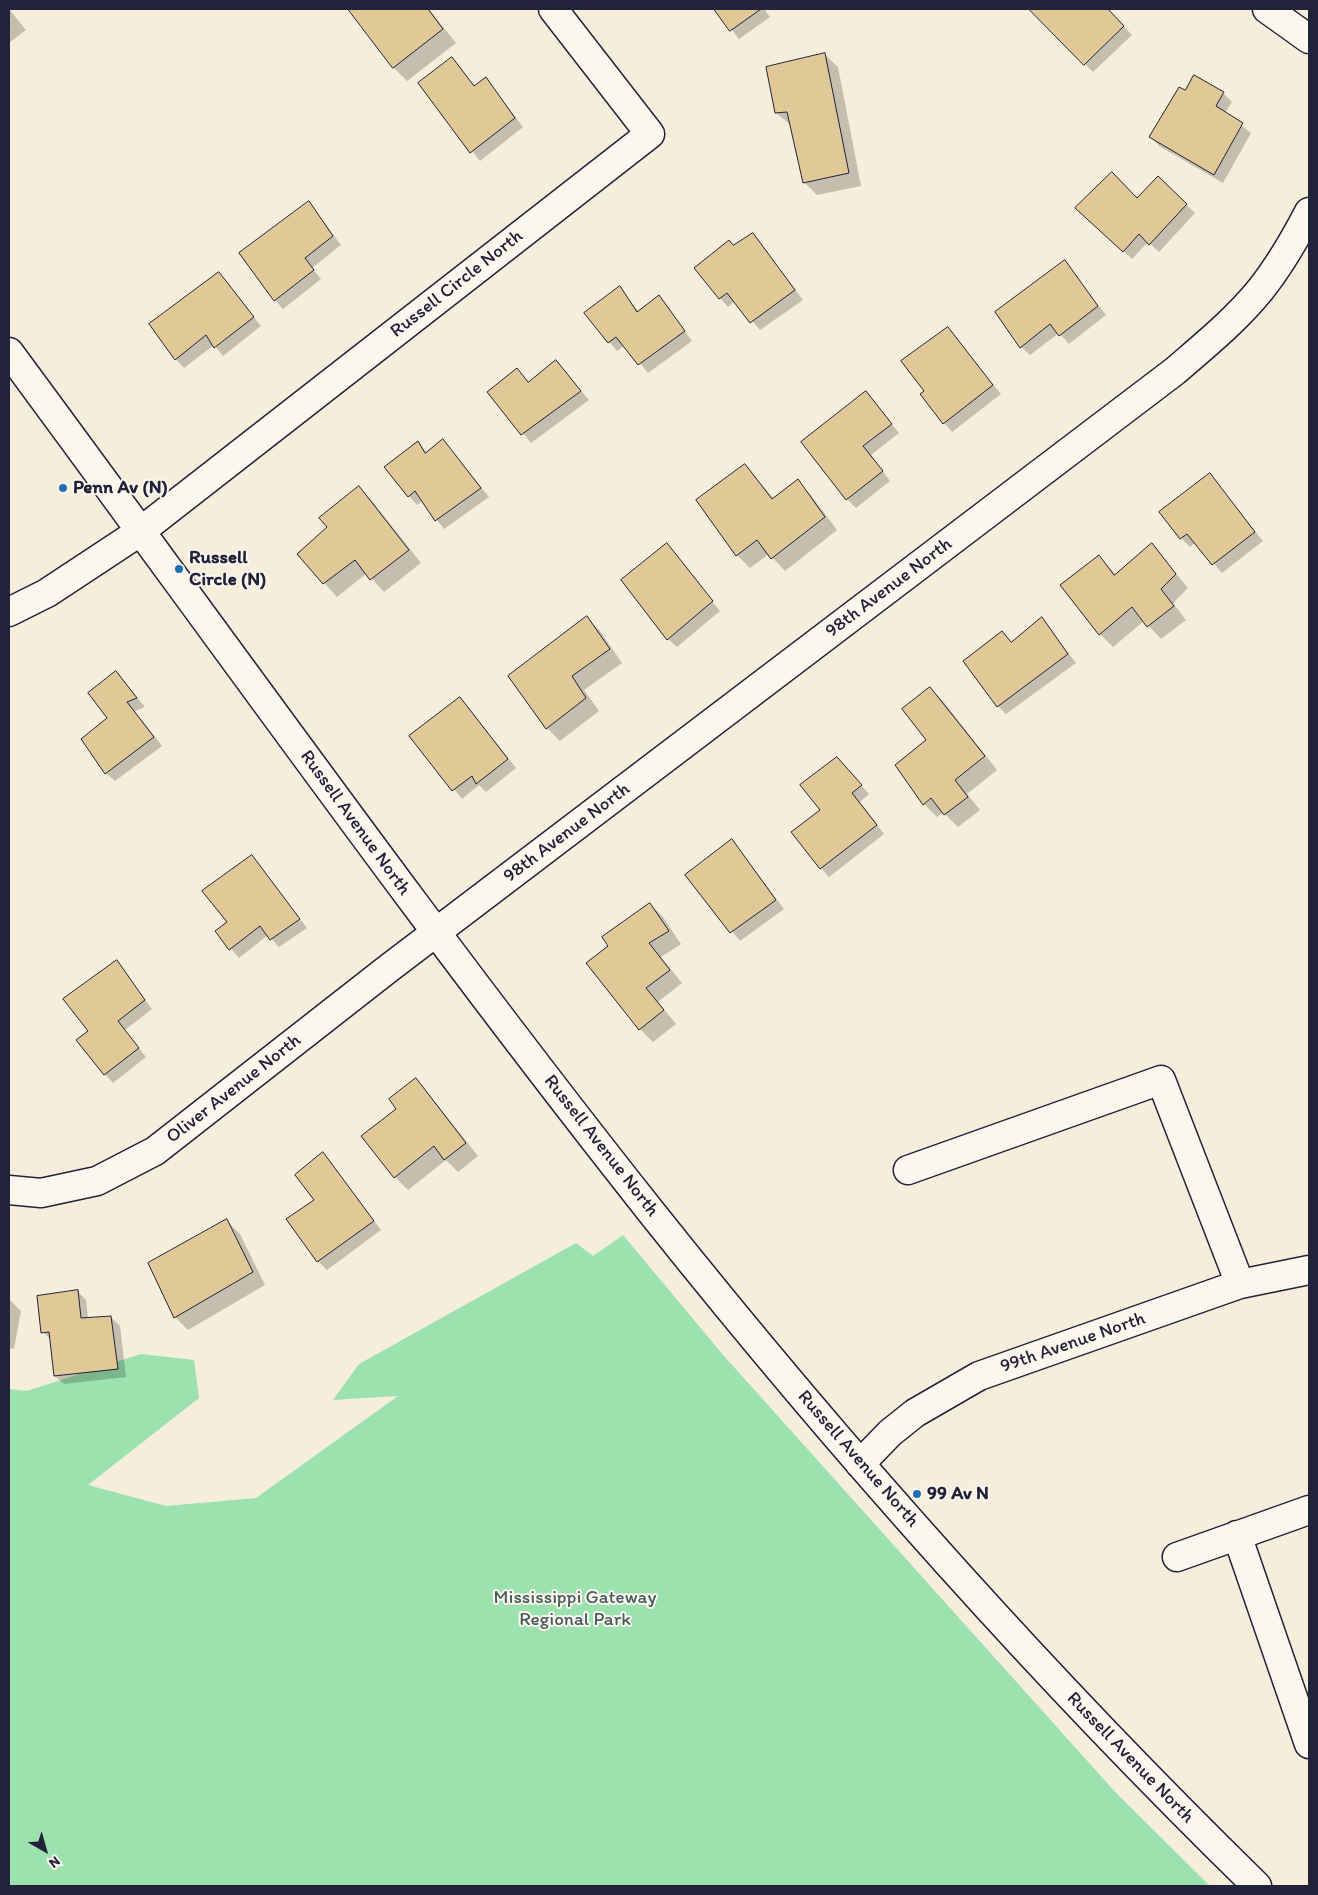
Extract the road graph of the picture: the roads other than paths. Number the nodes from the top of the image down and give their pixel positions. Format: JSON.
{"nodes":[{"id":1,"x":553,"y":9,"type":"edge"},
{"id":2,"x":1267,"y":9,"type":"edge"},
{"id":3,"x":1309,"y":39,"type":"edge"},
{"id":4,"x":1309,"y":212,"type":"edge"},
{"id":5,"x":9,"y":352,"type":"edge"},
{"id":6,"x":141,"y":531,"type":"junction"},
{"id":7,"x":9,"y":612,"type":"edge"},
{"id":8,"x":436,"y":934,"type":"junction"},
{"id":9,"x":908,"y":1170,"type":"dead end"},
{"id":10,"x":9,"y":1190,"type":"edge"},
{"id":11,"x":1309,"y":1270,"type":"edge"},
{"id":12,"x":1240,"y":1284,"type":"junction"},
{"id":13,"x":860,"y":1464,"type":"junction"},
{"id":14,"x":1309,"y":1510,"type":"edge"},
{"id":15,"x":1237,"y":1535,"type":"junction"},
{"id":16,"x":1177,"y":1556,"type":"dead end"},
{"id":17,"x":1309,"y":1744,"type":"edge"},
{"id":18,"x":1257,"y":1886,"type":"edge"}],
"edges":[{"from":1,"to":6,"type":"street","name":"Russell Circle North"},
{"from":2,"to":3,"type":"street"},
{"from":4,"to":8,"type":"street","name":"98th Avenue North"},
{"from":5,"to":6,"type":"street","name":"Russell Avenue North"},
{"from":6,"to":7,"type":"street"},
{"from":6,"to":8,"type":"street","name":"Russell Avenue North"},
{"from":8,"to":10,"type":"street","name":"Oliver Avenue North"},
{"from":8,"to":13,"type":"street","name":"Russell Avenue North"},
{"from":9,"to":12,"type":"street"},
{"from":11,"to":12,"type":"street","name":"99th Avenue North"},
{"from":12,"to":13,"type":"street","name":"99th Avenue North"},
{"from":13,"to":18,"type":"street","name":"Russell Avenue North"},
{"from":14,"to":15,"type":"street"},
{"from":15,"to":16,"type":"street"},
{"from":15,"to":17,"type":"street"}]}
